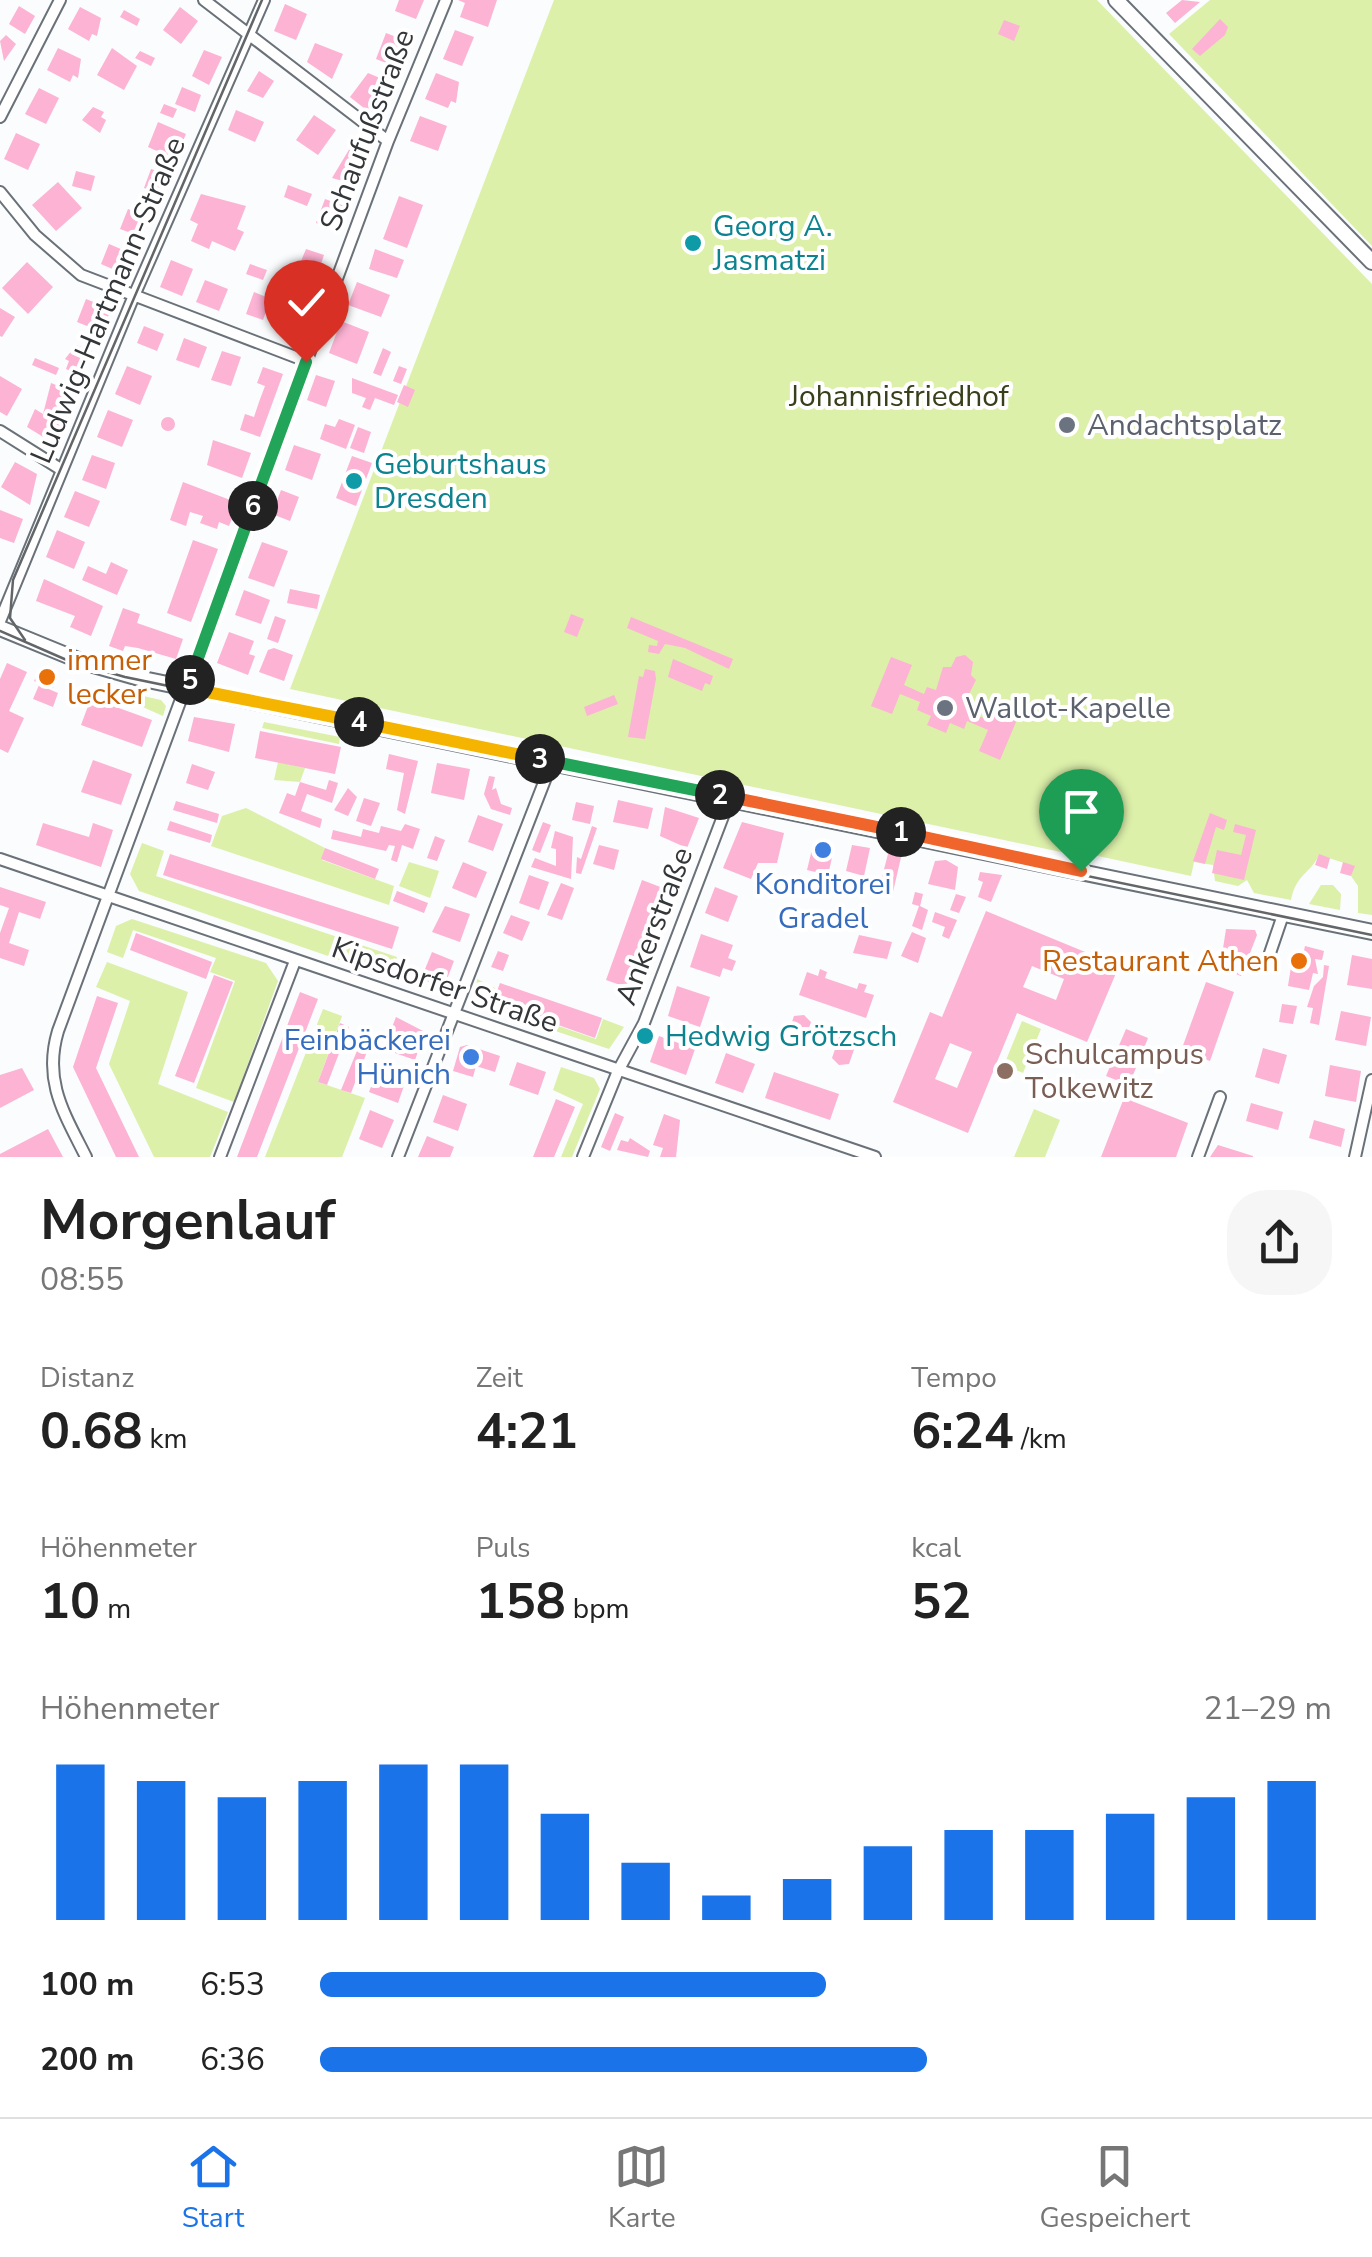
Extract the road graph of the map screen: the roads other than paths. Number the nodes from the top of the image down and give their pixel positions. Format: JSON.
{"nodes":[{"id":1,"x":60,"y":0,"type":"edge"},
{"id":2,"x":204,"y":0,"type":"edge"},
{"id":3,"x":264,"y":0,"type":"edge"},
{"id":4,"x":446,"y":0,"type":"edge"},
{"id":5,"x":1116,"y":0,"type":"edge"},
{"id":6,"x":249,"y":34,"type":"junction"},
{"id":7,"x":0,"y":117,"type":"edge"},
{"id":8,"x":388,"y":141,"type":"junction"},
{"id":9,"x":0,"y":192,"type":"edge"},
{"id":10,"x":1372,"y":262,"type":"edge"},
{"id":11,"x":134,"y":298,"type":"junction"},
{"id":12,"x":306,"y":362,"type":"junction"},
{"id":13,"x":0,"y":431,"type":"edge"},
{"id":14,"x":62,"y":470,"type":"junction"},
{"id":15,"x":0,"y":624,"type":"edge"},
{"id":16,"x":187,"y":688,"type":"junction"},
{"id":17,"x":552,"y":762,"type":"junction"},
{"id":18,"x":730,"y":798,"type":"junction"},
{"id":19,"x":0,"y":859,"type":"edge"},
{"id":20,"x":109,"y":899,"type":"junction"},
{"id":21,"x":1282,"y":915,"type":"junction"},
{"id":22,"x":1372,"y":932,"type":"edge"},
{"id":23,"x":1269,"y":956,"type":"dead end"},
{"id":24,"x":295,"y":960,"type":"junction"},
{"id":25,"x":452,"y":1012,"type":"junction"},
{"id":26,"x":618,"y":1071,"type":"junction"},
{"id":27,"x":1372,"y":1080,"type":"edge"},
{"id":28,"x":1220,"y":1097,"type":"dead end"},
{"id":29,"x":86,"y":1157,"type":"edge"},
{"id":30,"x":220,"y":1157,"type":"edge"},
{"id":31,"x":398,"y":1157,"type":"edge"},
{"id":32,"x":583,"y":1157,"type":"edge"},
{"id":33,"x":875,"y":1157,"type":"edge"},
{"id":34,"x":1198,"y":1157,"type":"edge"},
{"id":35,"x":1355,"y":1157,"type":"edge"}],
"edges":[{"from":1,"to":7,"type":"street"},
{"from":2,"to":6,"type":"street"},
{"from":3,"to":6,"type":"street","name":"Ludwig-Hartmann-Straße"},
{"from":4,"to":8,"type":"street","name":"Schaufußstraße"},
{"from":5,"to":10,"type":"main road"},
{"from":6,"to":8,"type":"street"},
{"from":6,"to":11,"type":"street","name":"Ludwig-Hartmann-Straße"},
{"from":8,"to":12,"type":"street","name":"Schaufußstraße"},
{"from":9,"to":11,"type":"street"},
{"from":11,"to":12,"type":"street"},
{"from":11,"to":14,"type":"street","name":"Ludwig-Hartmann-Straße"},
{"from":12,"to":16,"type":"street","name":"Schaufußstraße"},
{"from":13,"to":14,"type":"street"},
{"from":14,"to":15,"type":"street","name":"Ludwig-Hartmann-Straße"},
{"from":15,"to":16,"type":"main road"},
{"from":16,"to":17,"type":"main road"},
{"from":16,"to":20,"type":"street","name":"Schaufußstraße"},
{"from":17,"to":18,"type":"main road"},
{"from":17,"to":25,"type":"street"},
{"from":18,"to":21,"type":"main road"},
{"from":18,"to":26,"type":"street","name":"Ankerstraße"},
{"from":19,"to":20,"type":"street","name":"Kipsdorfer Straße"},
{"from":20,"to":24,"type":"street","name":"Kipsdorfer Straße"},
{"from":20,"to":29,"type":"street","name":"Schaufußstraße"},
{"from":21,"to":22,"type":"main road"},
{"from":21,"to":23,"type":"street"},
{"from":24,"to":25,"type":"street","name":"Kipsdorfer Straße"},
{"from":24,"to":30,"type":"street"},
{"from":25,"to":26,"type":"street","name":"Kipsdorfer Straße"},
{"from":25,"to":31,"type":"street"},
{"from":26,"to":32,"type":"street","name":"Ankerstraße"},
{"from":26,"to":33,"type":"street","name":"Kipsdorfer Straße"},
{"from":27,"to":35,"type":"street"},
{"from":28,"to":34,"type":"street"}]}
